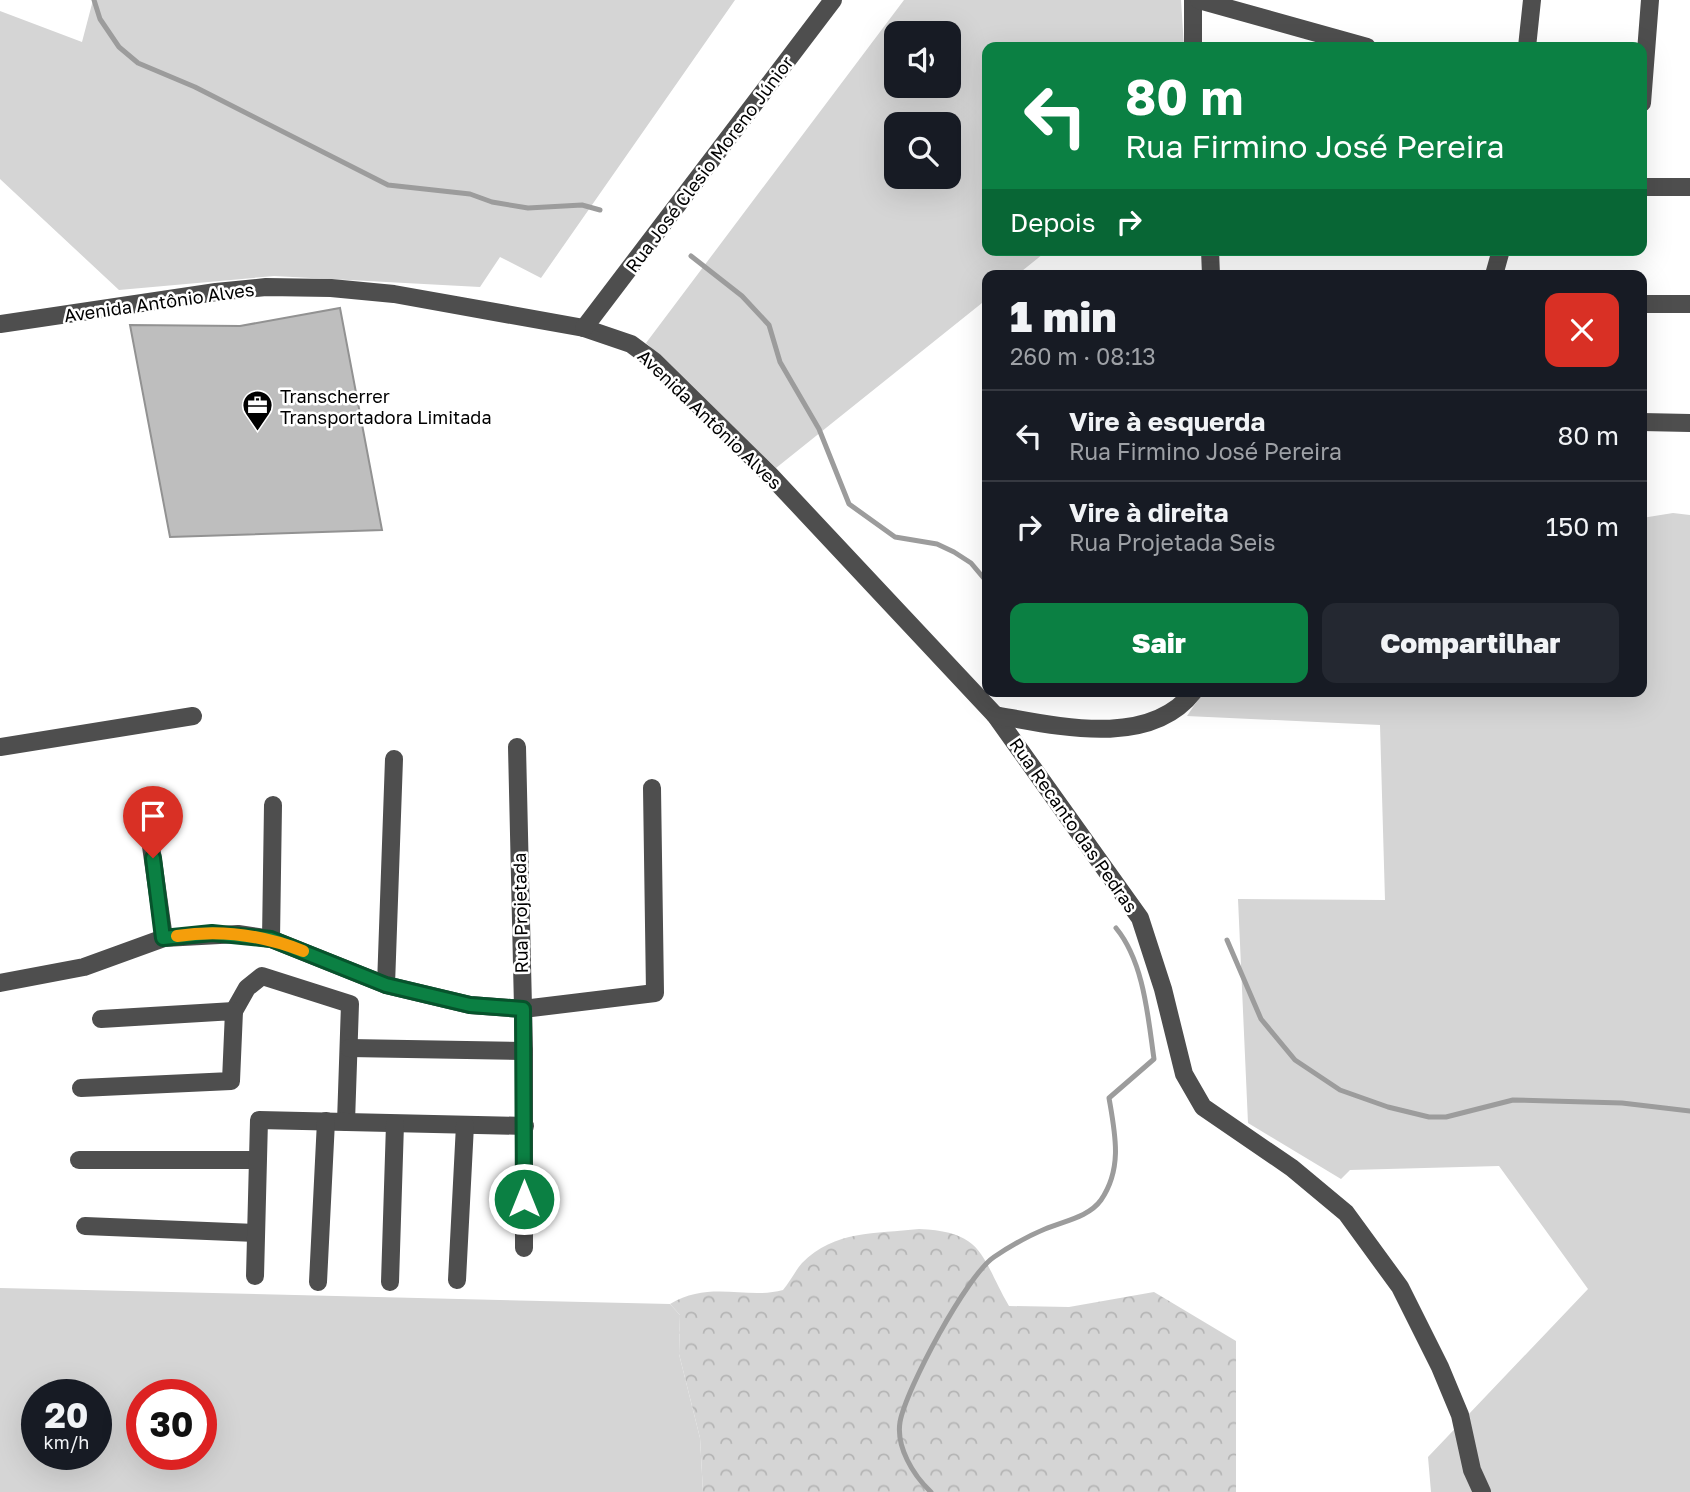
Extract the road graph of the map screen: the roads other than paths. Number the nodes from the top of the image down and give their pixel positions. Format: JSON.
{"nodes":[{"id":1,"x":833,"y":0,"type":"edge"},
{"id":2,"x":1193,"y":0,"type":"edge"},
{"id":3,"x":1199,"y":0,"type":"edge"},
{"id":4,"x":1532,"y":0,"type":"edge"},
{"id":5,"x":1650,"y":0,"type":"edge"},
{"id":6,"x":1194,"y":42,"type":"edge"},
{"id":7,"x":1349,"y":42,"type":"edge"},
{"id":8,"x":1528,"y":42,"type":"edge"},
{"id":9,"x":1647,"y":42,"type":"edge"},
{"id":10,"x":1647,"y":187,"type":"edge"},
{"id":11,"x":1690,"y":187,"type":"edge"},
{"id":12,"x":1647,"y":304,"type":"edge"},
{"id":13,"x":1690,"y":304,"type":"edge"},
{"id":14,"x":0,"y":324,"type":"edge"},
{"id":15,"x":584,"y":328,"type":"junction"},
{"id":16,"x":1647,"y":422,"type":"edge"},
{"id":17,"x":1690,"y":423,"type":"edge"},
{"id":18,"x":1189,"y":697,"type":"edge"},
{"id":19,"x":995,"y":715,"type":"junction"},
{"id":20,"x":193,"y":716,"type":"dead end"},
{"id":21,"x":0,"y":747,"type":"edge"},
{"id":22,"x":517,"y":747,"type":"dead end"},
{"id":23,"x":394,"y":759,"type":"dead end"},
{"id":24,"x":652,"y":788,"type":"dead end"},
{"id":25,"x":273,"y":805,"type":"dead end"},
{"id":26,"x":149,"y":832,"type":"dead end"},
{"id":27,"x":163,"y":938,"type":"junction"},
{"id":28,"x":271,"y":939,"type":"junction"},
{"id":29,"x":0,"y":983,"type":"edge"},
{"id":30,"x":386,"y":985,"type":"junction"},
{"id":31,"x":523,"y":1009,"type":"junction"},
{"id":32,"x":233,"y":1010,"type":"junction"},
{"id":33,"x":101,"y":1019,"type":"dead end"},
{"id":34,"x":349,"y":1048,"type":"junction"},
{"id":35,"x":524,"y":1051,"type":"junction"},
{"id":36,"x":80,"y":1088,"type":"dead end"},
{"id":37,"x":327,"y":1121,"type":"junction"},
{"id":38,"x":346,"y":1122,"type":"junction"},
{"id":39,"x":395,"y":1124,"type":"junction"},
{"id":40,"x":465,"y":1125,"type":"junction"},
{"id":41,"x":525,"y":1126,"type":"junction"},
{"id":42,"x":79,"y":1160,"type":"dead end"},
{"id":43,"x":257,"y":1160,"type":"junction"},
{"id":44,"x":85,"y":1226,"type":"dead end"},
{"id":45,"x":256,"y":1233,"type":"junction"},
{"id":46,"x":524,"y":1248,"type":"dead end"},
{"id":47,"x":255,"y":1276,"type":"dead end"},
{"id":48,"x":457,"y":1280,"type":"dead end"},
{"id":49,"x":318,"y":1282,"type":"dead end"},
{"id":50,"x":390,"y":1282,"type":"dead end"},
{"id":51,"x":1482,"y":1492,"type":"edge"}],
"edges":[{"from":1,"to":15,"type":"street","name":"Rua José Clesio Moreno Júnior"},
{"from":2,"to":6,"type":"street"},
{"from":3,"to":7,"type":"street"},
{"from":4,"to":8,"type":"street"},
{"from":5,"to":9,"type":"street"},
{"from":10,"to":11,"type":"street"},
{"from":12,"to":13,"type":"street"},
{"from":14,"to":15,"type":"street","name":"Avenida Antônio Alves"},
{"from":15,"to":19,"type":"street","name":"Avenida Antônio Alves"},
{"from":16,"to":17,"type":"street"},
{"from":18,"to":19,"type":"street"},
{"from":19,"to":51,"type":"street","name":"Rua Recanto das Pedras"},
{"from":20,"to":21,"type":"street"},
{"from":22,"to":31,"type":"street","name":"Rua Projetada"},
{"from":23,"to":30,"type":"street"},
{"from":24,"to":31,"type":"street"},
{"from":25,"to":28,"type":"street"},
{"from":26,"to":27,"type":"street"},
{"from":27,"to":28,"type":"street"},
{"from":27,"to":29,"type":"street"},
{"from":28,"to":30,"type":"street"},
{"from":30,"to":31,"type":"street"},
{"from":31,"to":35,"type":"street","name":"Rua Projetada"},
{"from":32,"to":33,"type":"street"},
{"from":32,"to":34,"type":"street"},
{"from":32,"to":36,"type":"street"},
{"from":34,"to":35,"type":"street"},
{"from":34,"to":38,"type":"street"},
{"from":35,"to":41,"type":"street","name":"Rua Projetada"},
{"from":37,"to":38,"type":"street"},
{"from":37,"to":43,"type":"street"},
{"from":37,"to":49,"type":"street"},
{"from":38,"to":39,"type":"street"},
{"from":39,"to":40,"type":"street"},
{"from":39,"to":50,"type":"street"},
{"from":40,"to":41,"type":"street"},
{"from":40,"to":48,"type":"street"},
{"from":41,"to":46,"type":"street","name":"Rua Projetada"},
{"from":42,"to":43,"type":"street"},
{"from":43,"to":45,"type":"street"},
{"from":44,"to":45,"type":"street"},
{"from":45,"to":47,"type":"street"}]}
